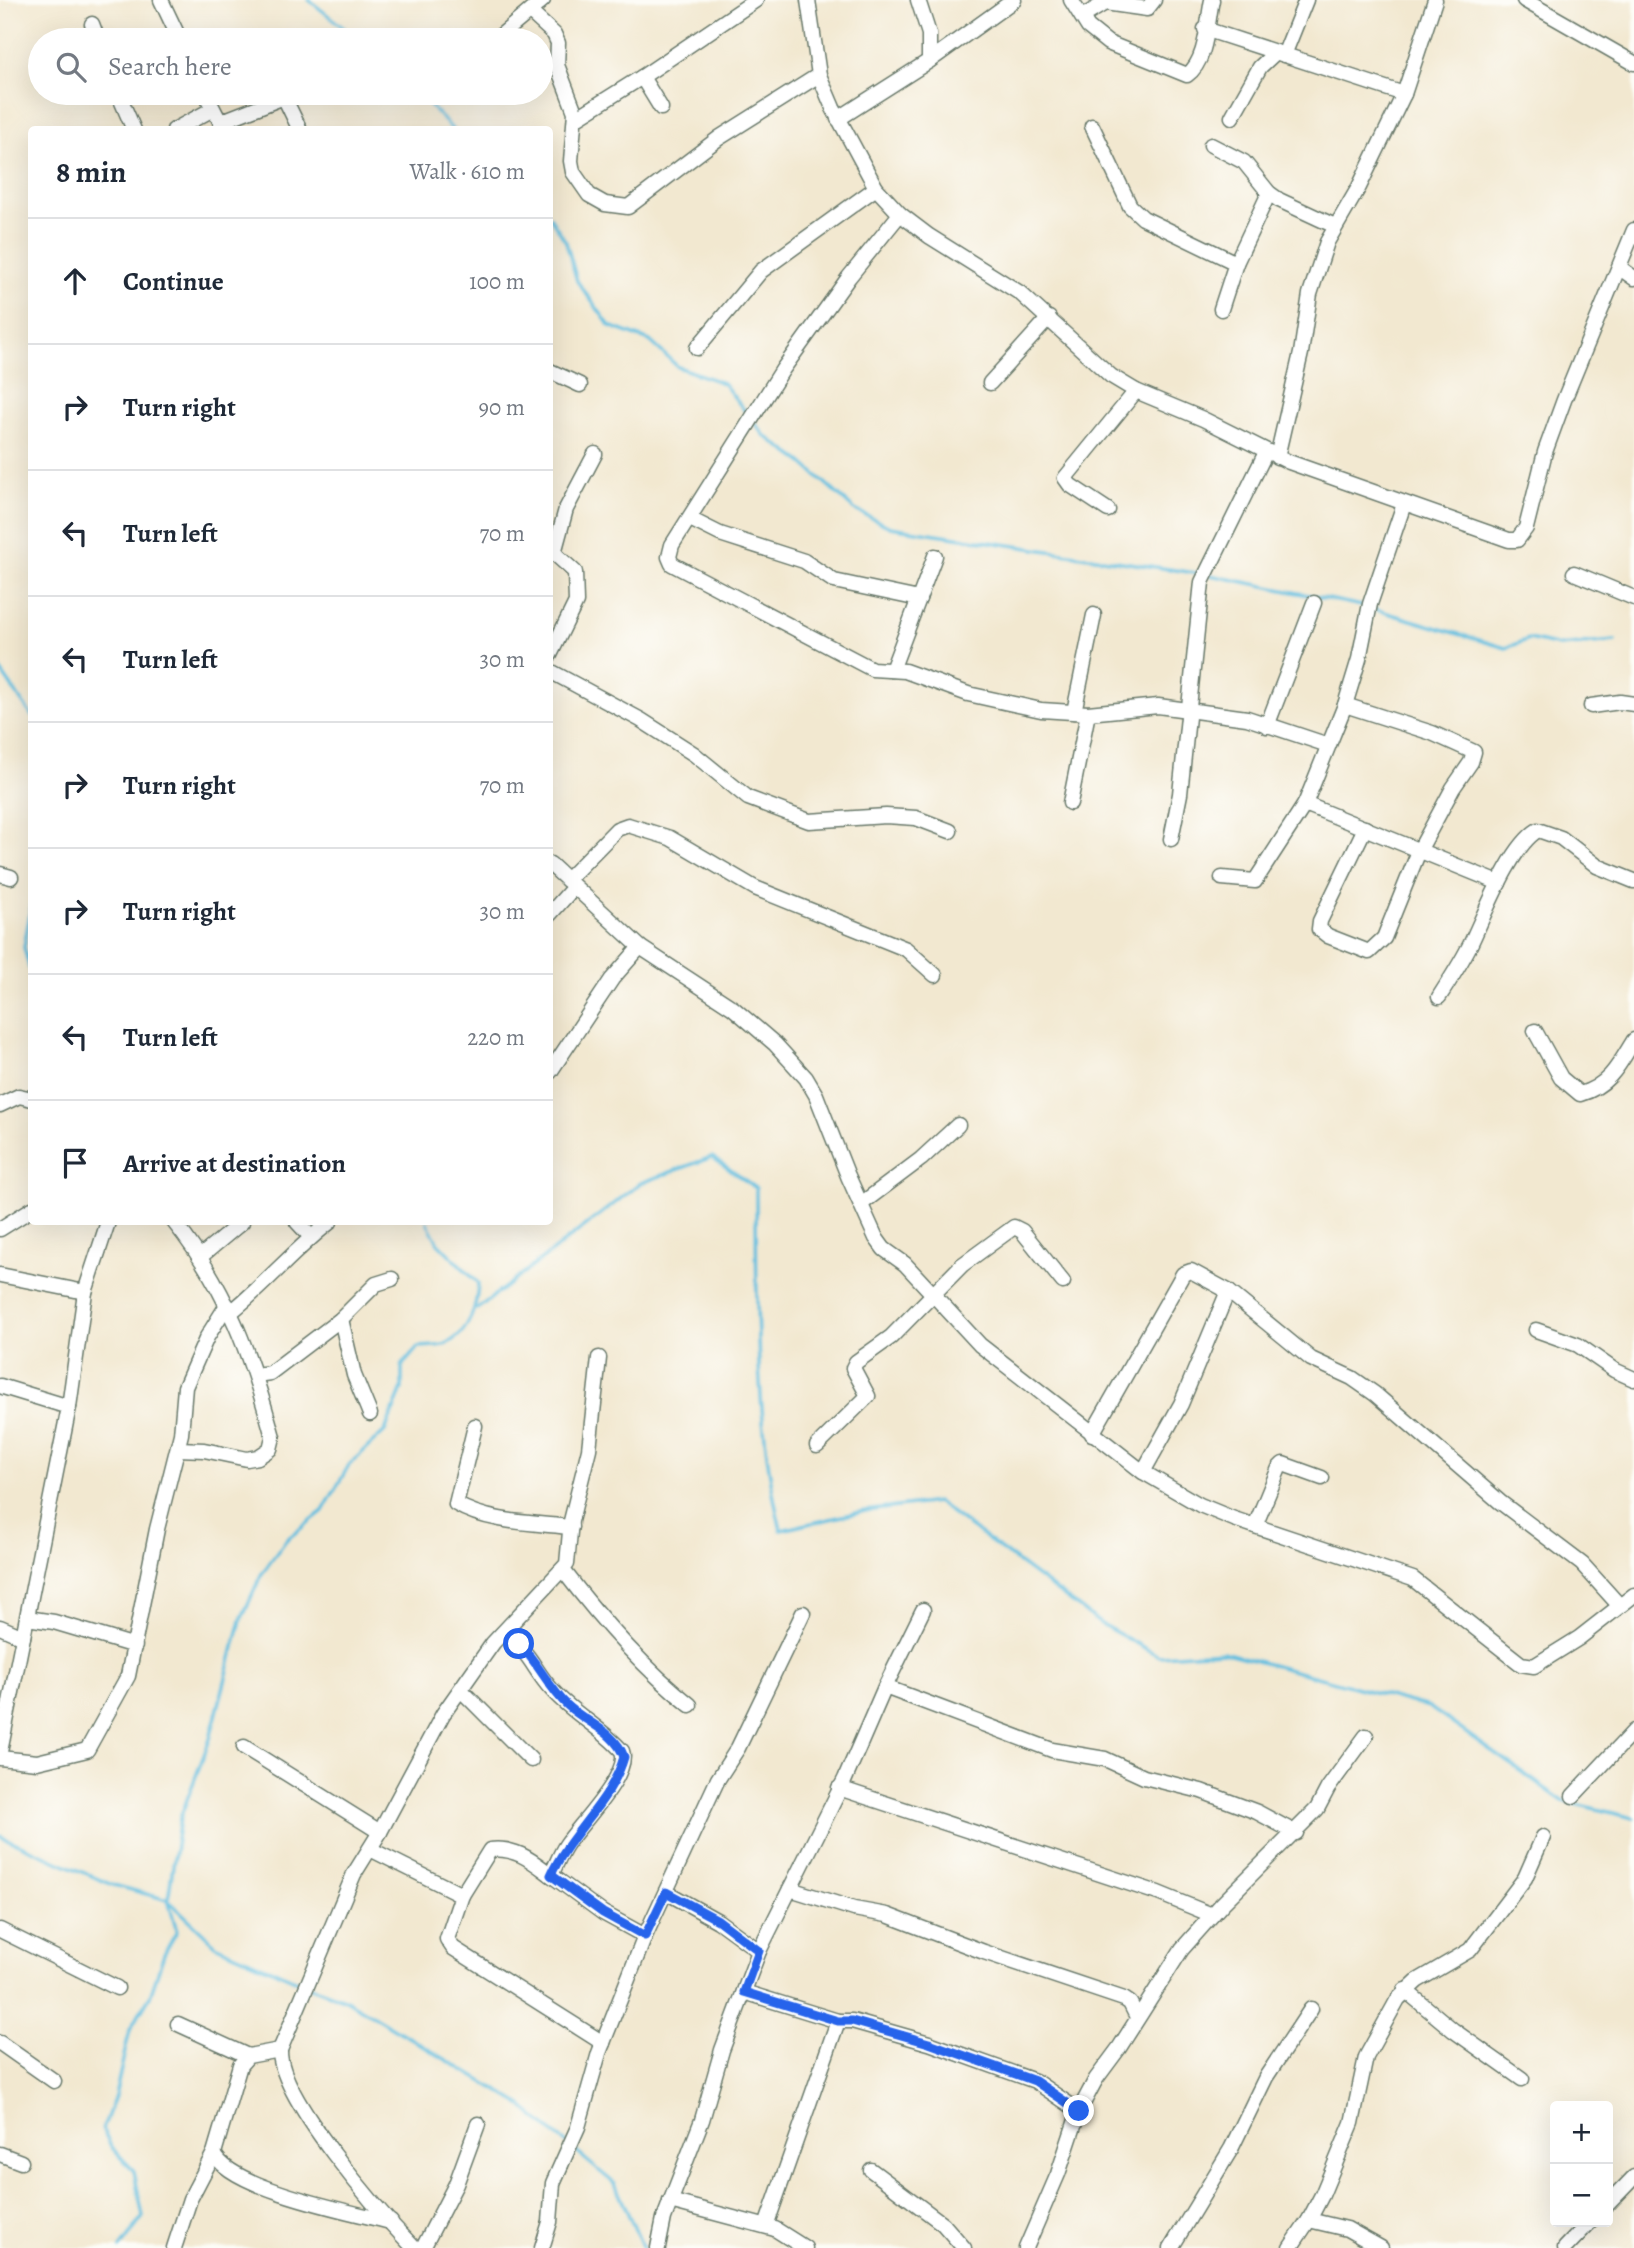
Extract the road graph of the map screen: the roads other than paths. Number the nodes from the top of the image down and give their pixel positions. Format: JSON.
{"nodes":[{"id":1,"x":161,"y":0,"type":"edge"},
{"id":2,"x":543,"y":0,"type":"edge"},
{"id":3,"x":756,"y":0,"type":"edge"},
{"id":4,"x":808,"y":0,"type":"edge"},
{"id":5,"x":918,"y":0,"type":"edge"},
{"id":6,"x":1014,"y":0,"type":"edge"},
{"id":7,"x":1071,"y":0,"type":"edge"},
{"id":8,"x":1154,"y":0,"type":"edge"},
{"id":9,"x":1212,"y":0,"type":"edge"},
{"id":10,"x":1306,"y":0,"type":"edge"},
{"id":11,"x":1435,"y":0,"type":"edge"},
{"id":12,"x":1524,"y":0,"type":"edge"},
{"id":13,"x":530,"y":12,"type":"junction"},
{"id":14,"x":1082,"y":17,"type":"junction"},
{"id":15,"x":92,"y":24,"type":"dead end"},
{"id":16,"x":94,"y":28,"type":"edge"},
{"id":17,"x":174,"y":28,"type":"edge"},
{"id":18,"x":510,"y":28,"type":"edge"},
{"id":19,"x":547,"y":28,"type":"edge"},
{"id":20,"x":1205,"y":29,"type":"junction"},
{"id":21,"x":553,"y":33,"type":"edge"},
{"id":22,"x":1280,"y":53,"type":"junction"},
{"id":23,"x":929,"y":61,"type":"junction"},
{"id":24,"x":1634,"y":63,"type":"edge"},
{"id":25,"x":819,"y":75,"type":"junction"},
{"id":26,"x":642,"y":76,"type":"junction"},
{"id":27,"x":1404,"y":94,"type":"junction"},
{"id":28,"x":123,"y":105,"type":"edge"},
{"id":29,"x":262,"y":105,"type":"edge"},
{"id":30,"x":288,"y":105,"type":"edge"},
{"id":31,"x":661,"y":108,"type":"dead end"},
{"id":32,"x":1231,"y":117,"type":"dead end"},
{"id":33,"x":575,"y":119,"type":"junction"},
{"id":34,"x":838,"y":119,"type":"junction"},
{"id":35,"x":220,"y":120,"type":"edge"},
{"id":36,"x":132,"y":126,"type":"edge"},
{"id":37,"x":192,"y":126,"type":"edge"},
{"id":38,"x":298,"y":126,"type":"edge"},
{"id":39,"x":1092,"y":126,"type":"dead end"},
{"id":40,"x":1211,"y":145,"type":"dead end"},
{"id":41,"x":876,"y":188,"type":"junction"},
{"id":42,"x":1269,"y":194,"type":"junction"},
{"id":43,"x":900,"y":214,"type":"junction"},
{"id":44,"x":1335,"y":226,"type":"junction"},
{"id":45,"x":1634,"y":230,"type":"edge"},
{"id":46,"x":1236,"y":263,"type":"junction"},
{"id":47,"x":1620,"y":268,"type":"junction"},
{"id":48,"x":1634,"y":278,"type":"edge"},
{"id":49,"x":1221,"y":309,"type":"dead end"},
{"id":50,"x":1049,"y":318,"type":"junction"},
{"id":51,"x":697,"y":348,"type":"dead end"},
{"id":52,"x":553,"y":372,"type":"edge"},
{"id":53,"x":990,"y":383,"type":"dead end"},
{"id":54,"x":580,"y":385,"type":"dead end"},
{"id":55,"x":1136,"y":391,"type":"junction"},
{"id":56,"x":595,"y":454,"type":"dead end"},
{"id":57,"x":1271,"y":454,"type":"junction"},
{"id":58,"x":1404,"y":504,"type":"junction"},
{"id":59,"x":1108,"y":510,"type":"dead end"},
{"id":60,"x":690,"y":519,"type":"junction"},
{"id":61,"x":935,"y":556,"type":"dead end"},
{"id":62,"x":1574,"y":573,"type":"dead end"},
{"id":63,"x":1634,"y":598,"type":"edge"},
{"id":64,"x":919,"y":600,"type":"junction"},
{"id":65,"x":1314,"y":603,"type":"dead end"},
{"id":66,"x":1094,"y":615,"type":"dead end"},
{"id":67,"x":553,"y":649,"type":"edge"},
{"id":68,"x":892,"y":670,"type":"junction"},
{"id":69,"x":553,"y":673,"type":"edge"},
{"id":70,"x":1634,"y":704,"type":"edge"},
{"id":71,"x":1345,"y":705,"type":"junction"},
{"id":72,"x":1591,"y":706,"type":"dead end"},
{"id":73,"x":1189,"y":709,"type":"junction"},
{"id":74,"x":1081,"y":713,"type":"junction"},
{"id":75,"x":1267,"y":726,"type":"junction"},
{"id":76,"x":1328,"y":745,"type":"junction"},
{"id":77,"x":1070,"y":803,"type":"dead end"},
{"id":78,"x":1305,"y":804,"type":"junction"},
{"id":79,"x":1365,"y":828,"type":"junction"},
{"id":80,"x":950,"y":831,"type":"dead end"},
{"id":81,"x":1171,"y":839,"type":"dead end"},
{"id":82,"x":1419,"y":852,"type":"junction"},
{"id":83,"x":553,"y":867,"type":"edge"},
{"id":84,"x":1222,"y":878,"type":"dead end"},
{"id":85,"x":1634,"y":881,"type":"edge"},
{"id":86,"x":571,"y":883,"type":"junction"},
{"id":87,"x":1499,"y":883,"type":"junction"},
{"id":88,"x":553,"y":910,"type":"edge"},
{"id":89,"x":640,"y":947,"type":"junction"},
{"id":90,"x":935,"y":975,"type":"dead end"},
{"id":91,"x":1439,"y":997,"type":"dead end"},
{"id":92,"x":1535,"y":1031,"type":"dead end"},
{"id":93,"x":1634,"y":1040,"type":"edge"},
{"id":94,"x":553,"y":1068,"type":"edge"},
{"id":95,"x":28,"y":1098,"type":"edge"},
{"id":96,"x":0,"y":1105,"type":"edge"},
{"id":97,"x":958,"y":1125,"type":"dead end"},
{"id":98,"x":861,"y":1204,"type":"junction"},
{"id":99,"x":28,"y":1212,"type":"edge"},
{"id":100,"x":107,"y":1225,"type":"edge"},
{"id":101,"x":176,"y":1225,"type":"edge"},
{"id":102,"x":238,"y":1225,"type":"edge"},
{"id":103,"x":300,"y":1225,"type":"edge"},
{"id":104,"x":326,"y":1225,"type":"edge"},
{"id":105,"x":0,"y":1229,"type":"edge"},
{"id":106,"x":311,"y":1237,"type":"junction"},
{"id":107,"x":200,"y":1257,"type":"junction"},
{"id":108,"x":0,"y":1275,"type":"edge"},
{"id":109,"x":392,"y":1279,"type":"dead end"},
{"id":110,"x":1063,"y":1282,"type":"dead end"},
{"id":111,"x":1227,"y":1291,"type":"junction"},
{"id":112,"x":85,"y":1292,"type":"junction"},
{"id":113,"x":933,"y":1296,"type":"junction"},
{"id":114,"x":229,"y":1308,"type":"junction"},
{"id":115,"x":341,"y":1319,"type":"junction"},
{"id":116,"x":1536,"y":1330,"type":"dead end"},
{"id":117,"x":599,"y":1359,"type":"dead end"},
{"id":118,"x":256,"y":1375,"type":"junction"},
{"id":119,"x":1634,"y":1379,"type":"edge"},
{"id":120,"x":0,"y":1386,"type":"edge"},
{"id":121,"x":69,"y":1407,"type":"junction"},
{"id":122,"x":370,"y":1414,"type":"dead end"},
{"id":123,"x":475,"y":1426,"type":"dead end"},
{"id":124,"x":1091,"y":1434,"type":"junction"},
{"id":125,"x":817,"y":1446,"type":"dead end"},
{"id":126,"x":178,"y":1449,"type":"junction"},
{"id":127,"x":1143,"y":1472,"type":"junction"},
{"id":128,"x":1322,"y":1478,"type":"dead end"},
{"id":129,"x":1255,"y":1526,"type":"junction"},
{"id":130,"x":571,"y":1527,"type":"junction"},
{"id":131,"x":563,"y":1570,"type":"junction"},
{"id":132,"x":1634,"y":1595,"type":"edge"},
{"id":133,"x":1619,"y":1605,"type":"junction"},
{"id":134,"x":923,"y":1609,"type":"dead end"},
{"id":135,"x":803,"y":1613,"type":"dead end"},
{"id":136,"x":27,"y":1618,"type":"junction"},
{"id":137,"x":0,"y":1627,"type":"edge"},
{"id":138,"x":502,"y":1634,"type":"junction"},
{"id":139,"x":23,"y":1637,"type":"junction"},
{"id":140,"x":135,"y":1646,"type":"junction"},
{"id":141,"x":884,"y":1687,"type":"junction"},
{"id":142,"x":462,"y":1691,"type":"junction"},
{"id":143,"x":690,"y":1705,"type":"dead end"},
{"id":144,"x":1634,"y":1731,"type":"edge"},
{"id":145,"x":1366,"y":1736,"type":"dead end"},
{"id":146,"x":244,"y":1747,"type":"dead end"},
{"id":147,"x":0,"y":1752,"type":"edge"},
{"id":148,"x":0,"y":1758,"type":"edge"},
{"id":149,"x":531,"y":1760,"type":"dead end"},
{"id":150,"x":839,"y":1788,"type":"junction"},
{"id":151,"x":1573,"y":1796,"type":"dead end"},
{"id":152,"x":380,"y":1832,"type":"junction"},
{"id":153,"x":1296,"y":1833,"type":"junction"},
{"id":154,"x":1543,"y":1837,"type":"dead end"},
{"id":155,"x":370,"y":1849,"type":"junction"},
{"id":156,"x":551,"y":1875,"type":"junction"},
{"id":157,"x":790,"y":1889,"type":"junction"},
{"id":158,"x":666,"y":1892,"type":"junction"},
{"id":159,"x":462,"y":1895,"type":"junction"},
{"id":160,"x":1212,"y":1915,"type":"junction"},
{"id":161,"x":0,"y":1930,"type":"edge"},
{"id":162,"x":645,"y":1936,"type":"junction"},
{"id":163,"x":759,"y":1951,"type":"junction"},
{"id":164,"x":117,"y":1988,"type":"dead end"},
{"id":165,"x":1405,"y":1990,"type":"junction"},
{"id":166,"x":744,"y":1992,"type":"junction"},
{"id":167,"x":1311,"y":2009,"type":"dead end"},
{"id":168,"x":1137,"y":2017,"type":"junction"},
{"id":169,"x":838,"y":2021,"type":"junction"},
{"id":170,"x":178,"y":2024,"type":"dead end"},
{"id":171,"x":0,"y":2043,"type":"edge"},
{"id":172,"x":603,"y":2043,"type":"junction"},
{"id":173,"x":280,"y":2050,"type":"junction"},
{"id":174,"x":248,"y":2056,"type":"junction"},
{"id":175,"x":1522,"y":2079,"type":"dead end"},
{"id":176,"x":54,"y":2081,"type":"dead end"},
{"id":177,"x":1079,"y":2111,"type":"junction"},
{"id":178,"x":478,"y":2124,"type":"dead end"},
{"id":179,"x":215,"y":2153,"type":"junction"},
{"id":180,"x":0,"y":2154,"type":"edge"},
{"id":181,"x":21,"y":2162,"type":"dead end"},
{"id":182,"x":871,"y":2169,"type":"dead end"},
{"id":183,"x":1634,"y":2178,"type":"edge"},
{"id":184,"x":1613,"y":2199,"type":"edge"},
{"id":185,"x":670,"y":2201,"type":"junction"},
{"id":186,"x":1310,"y":2220,"type":"junction"},
{"id":187,"x":391,"y":2222,"type":"junction"},
{"id":188,"x":766,"y":2227,"type":"junction"},
{"id":189,"x":1585,"y":2227,"type":"edge"},
{"id":190,"x":174,"y":2248,"type":"edge"},
{"id":191,"x":414,"y":2248,"type":"edge"},
{"id":192,"x":423,"y":2248,"type":"edge"},
{"id":193,"x":542,"y":2248,"type":"edge"},
{"id":194,"x":658,"y":2248,"type":"edge"},
{"id":195,"x":805,"y":2248,"type":"edge"},
{"id":196,"x":964,"y":2248,"type":"edge"},
{"id":197,"x":1026,"y":2248,"type":"edge"},
{"id":198,"x":1171,"y":2248,"type":"edge"},
{"id":199,"x":1290,"y":2248,"type":"edge"},
{"id":200,"x":1381,"y":2248,"type":"edge"},
{"id":201,"x":1565,"y":2248,"type":"edge"}],
"edges":[{"from":1,"to":17,"type":"street"},
{"from":2,"to":13,"type":"street"},
{"from":3,"to":26,"type":"street"},
{"from":4,"to":25,"type":"street"},
{"from":5,"to":23,"type":"street"},
{"from":6,"to":23,"type":"street"},
{"from":7,"to":14,"type":"street"},
{"from":8,"to":14,"type":"street"},
{"from":9,"to":20,"type":"street"},
{"from":10,"to":22,"type":"street"},
{"from":11,"to":27,"type":"street"},
{"from":12,"to":24,"type":"street"},
{"from":13,"to":18,"type":"street"},
{"from":13,"to":19,"type":"street"},
{"from":14,"to":20,"type":"street"},
{"from":15,"to":16,"type":"street"},
{"from":20,"to":22,"type":"street"},
{"from":21,"to":33,"type":"street"},
{"from":22,"to":27,"type":"street"},
{"from":22,"to":32,"type":"street"},
{"from":23,"to":34,"type":"street"},
{"from":25,"to":33,"type":"street"},
{"from":25,"to":34,"type":"street"},
{"from":26,"to":31,"type":"street"},
{"from":26,"to":33,"type":"street"},
{"from":27,"to":44,"type":"street"},
{"from":28,"to":36,"type":"street"},
{"from":29,"to":35,"type":"street"},
{"from":30,"to":38,"type":"street"},
{"from":34,"to":41,"type":"street"},
{"from":35,"to":37,"type":"street"},
{"from":39,"to":46,"type":"street"},
{"from":40,"to":42,"type":"street"},
{"from":41,"to":43,"type":"street"},
{"from":41,"to":51,"type":"street"},
{"from":42,"to":44,"type":"street"},
{"from":42,"to":46,"type":"street"},
{"from":43,"to":50,"type":"street"},
{"from":43,"to":60,"type":"street"},
{"from":44,"to":57,"type":"street"},
{"from":45,"to":47,"type":"street"},
{"from":46,"to":49,"type":"street"},
{"from":47,"to":48,"type":"street"},
{"from":47,"to":58,"type":"street"},
{"from":50,"to":53,"type":"street"},
{"from":50,"to":55,"type":"street"},
{"from":52,"to":54,"type":"street"},
{"from":55,"to":57,"type":"street"},
{"from":55,"to":59,"type":"street"},
{"from":56,"to":67,"type":"street"},
{"from":57,"to":58,"type":"street"},
{"from":57,"to":73,"type":"street"},
{"from":58,"to":71,"type":"street"},
{"from":60,"to":64,"type":"street"},
{"from":60,"to":68,"type":"street"},
{"from":61,"to":64,"type":"street"},
{"from":62,"to":63,"type":"street"},
{"from":64,"to":68,"type":"street"},
{"from":65,"to":75,"type":"street"},
{"from":66,"to":74,"type":"street"},
{"from":68,"to":74,"type":"street"},
{"from":69,"to":80,"type":"street"},
{"from":70,"to":72,"type":"street"},
{"from":71,"to":76,"type":"street"},
{"from":71,"to":82,"type":"street"},
{"from":73,"to":74,"type":"street"},
{"from":73,"to":75,"type":"street"},
{"from":73,"to":81,"type":"street"},
{"from":74,"to":77,"type":"street"},
{"from":75,"to":76,"type":"street"},
{"from":76,"to":78,"type":"street"},
{"from":78,"to":79,"type":"street"},
{"from":78,"to":84,"type":"street"},
{"from":79,"to":82,"type":"street"},
{"from":79,"to":82,"type":"street"},
{"from":82,"to":87,"type":"street"},
{"from":83,"to":86,"type":"street"},
{"from":85,"to":87,"type":"street"},
{"from":86,"to":88,"type":"street"},
{"from":86,"to":89,"type":"street"},
{"from":86,"to":90,"type":"street"},
{"from":87,"to":91,"type":"street"},
{"from":89,"to":94,"type":"street"},
{"from":89,"to":98,"type":"street"},
{"from":92,"to":93,"type":"street"},
{"from":95,"to":96,"type":"street"},
{"from":97,"to":98,"type":"street"},
{"from":98,"to":113,"type":"street"},
{"from":99,"to":105,"type":"street"},
{"from":100,"to":112,"type":"street"},
{"from":101,"to":107,"type":"street"},
{"from":102,"to":107,"type":"street"},
{"from":103,"to":106,"type":"street"},
{"from":104,"to":106,"type":"street"},
{"from":106,"to":114,"type":"street"},
{"from":107,"to":114,"type":"street"},
{"from":108,"to":112,"type":"street"},
{"from":109,"to":115,"type":"street"},
{"from":110,"to":113,"type":"street"},
{"from":111,"to":124,"type":"street"},
{"from":111,"to":127,"type":"street"},
{"from":111,"to":133,"type":"street"},
{"from":112,"to":121,"type":"street"},
{"from":113,"to":124,"type":"street"},
{"from":113,"to":125,"type":"street"},
{"from":114,"to":118,"type":"street"},
{"from":114,"to":126,"type":"street"},
{"from":115,"to":118,"type":"street"},
{"from":115,"to":122,"type":"street"},
{"from":116,"to":119,"type":"street"},
{"from":117,"to":130,"type":"street"},
{"from":118,"to":126,"type":"street"},
{"from":120,"to":121,"type":"street"},
{"from":121,"to":136,"type":"street"},
{"from":123,"to":130,"type":"street"},
{"from":124,"to":127,"type":"street"},
{"from":126,"to":140,"type":"street"},
{"from":127,"to":129,"type":"street"},
{"from":128,"to":129,"type":"street"},
{"from":129,"to":133,"type":"street"},
{"from":130,"to":131,"type":"street"},
{"from":131,"to":138,"type":"street"},
{"from":131,"to":143,"type":"street"},
{"from":132,"to":133,"type":"street"},
{"from":134,"to":141,"type":"street"},
{"from":135,"to":158,"type":"street"},
{"from":136,"to":139,"type":"street"},
{"from":136,"to":140,"type":"street"},
{"from":137,"to":139,"type":"street"},
{"from":138,"to":142,"type":"street"},
{"from":138,"to":156,"type":"street"},
{"from":139,"to":147,"type":"street"},
{"from":140,"to":148,"type":"street"},
{"from":141,"to":150,"type":"street"},
{"from":141,"to":153,"type":"street"},
{"from":142,"to":149,"type":"street"},
{"from":142,"to":152,"type":"street"},
{"from":144,"to":151,"type":"street"},
{"from":145,"to":153,"type":"street"},
{"from":146,"to":152,"type":"street"},
{"from":150,"to":157,"type":"street"},
{"from":150,"to":160,"type":"street"},
{"from":152,"to":155,"type":"street"},
{"from":153,"to":160,"type":"street"},
{"from":154,"to":165,"type":"street"},
{"from":155,"to":159,"type":"street"},
{"from":155,"to":173,"type":"street"},
{"from":156,"to":159,"type":"street"},
{"from":156,"to":162,"type":"street"},
{"from":157,"to":163,"type":"street"},
{"from":157,"to":168,"type":"street"},
{"from":158,"to":162,"type":"street"},
{"from":158,"to":163,"type":"street"},
{"from":159,"to":172,"type":"street"},
{"from":160,"to":168,"type":"street"},
{"from":161,"to":164,"type":"street"},
{"from":162,"to":172,"type":"street"},
{"from":163,"to":166,"type":"street"},
{"from":165,"to":175,"type":"street"},
{"from":165,"to":186,"type":"street"},
{"from":166,"to":169,"type":"street"},
{"from":166,"to":185,"type":"street"},
{"from":167,"to":198,"type":"street"},
{"from":168,"to":177,"type":"street"},
{"from":169,"to":177,"type":"street"},
{"from":169,"to":188,"type":"street"},
{"from":170,"to":174,"type":"street"},
{"from":171,"to":176,"type":"street"},
{"from":172,"to":193,"type":"street"},
{"from":173,"to":174,"type":"street"},
{"from":173,"to":187,"type":"street"},
{"from":174,"to":179,"type":"street"},
{"from":177,"to":197,"type":"street"},
{"from":178,"to":192,"type":"street"},
{"from":179,"to":187,"type":"street"},
{"from":179,"to":190,"type":"street"},
{"from":180,"to":181,"type":"street"},
{"from":182,"to":196,"type":"street"},
{"from":183,"to":184,"type":"street"},
{"from":185,"to":188,"type":"street"},
{"from":185,"to":194,"type":"street"},
{"from":186,"to":199,"type":"street"},
{"from":186,"to":200,"type":"street"},
{"from":187,"to":191,"type":"street"},
{"from":188,"to":195,"type":"street"},
{"from":189,"to":201,"type":"street"}]}
